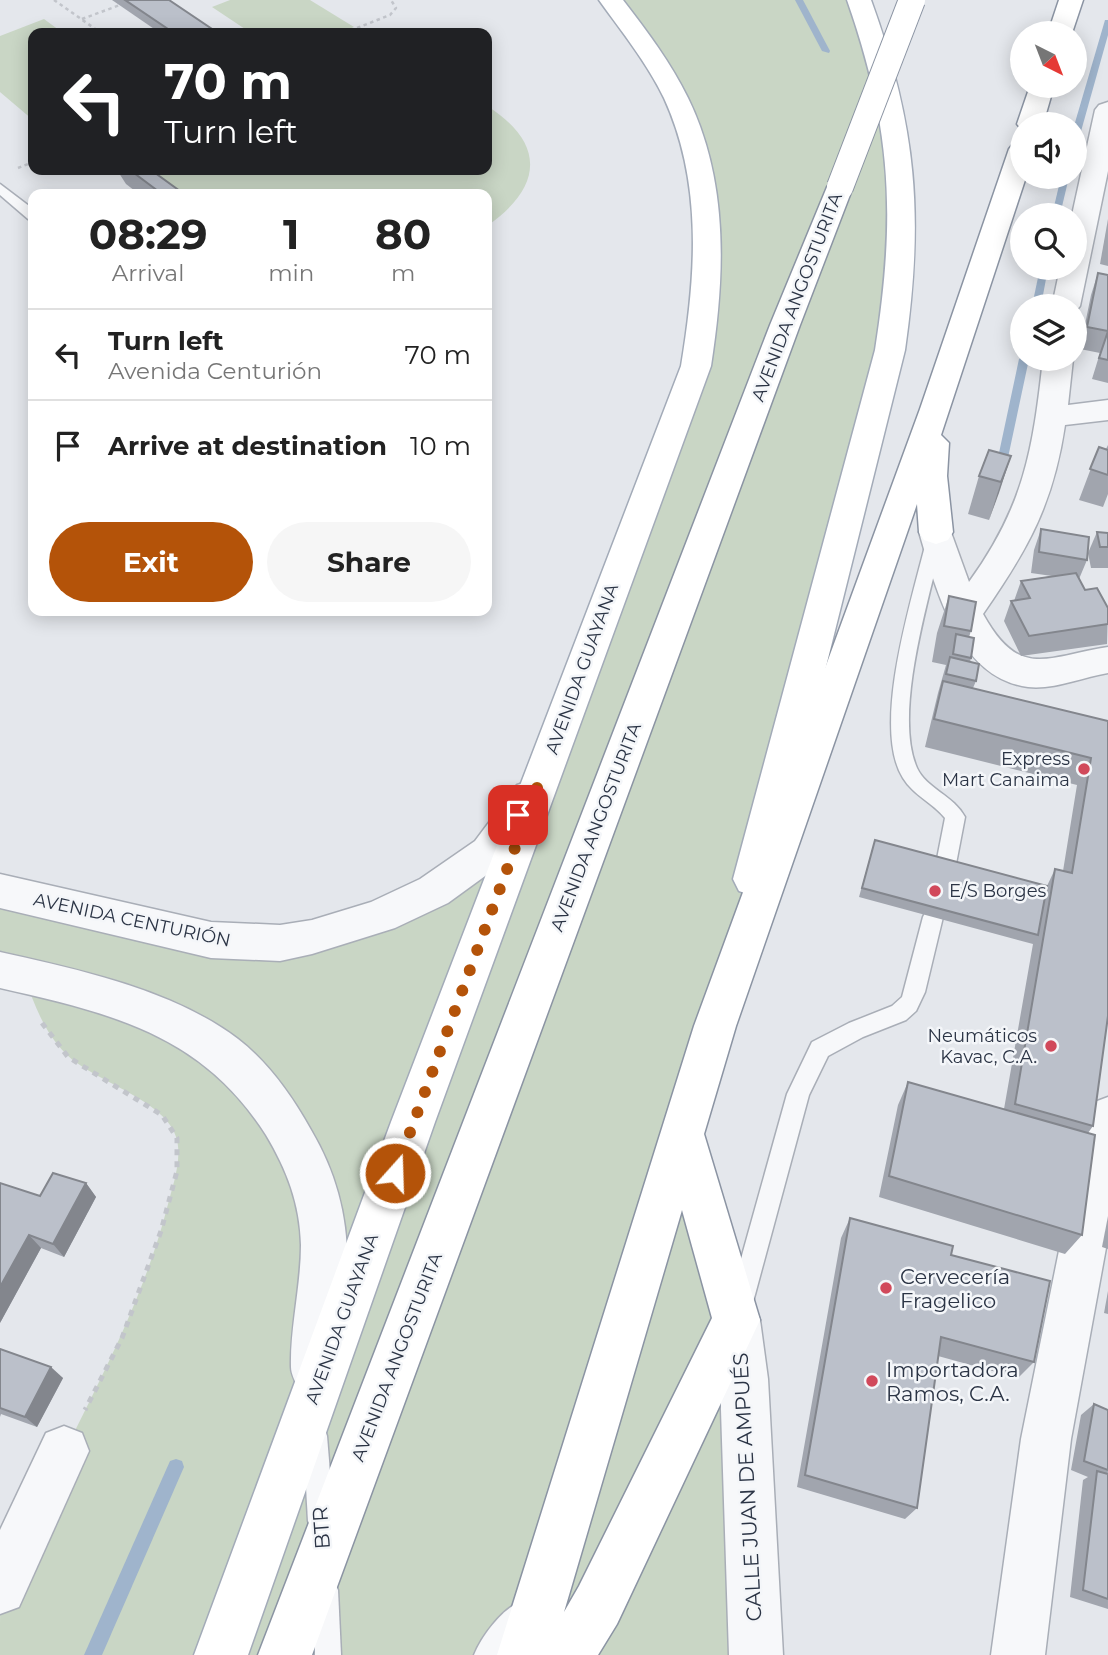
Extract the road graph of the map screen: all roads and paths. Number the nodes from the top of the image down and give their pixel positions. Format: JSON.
{"nodes":[{"id":1,"x":54,"y":0,"type":"edge"},
{"id":2,"x":391,"y":0,"type":"edge"},
{"id":3,"x":611,"y":0,"type":"edge"},
{"id":4,"x":859,"y":0,"type":"edge"},
{"id":5,"x":912,"y":0,"type":"edge"},
{"id":6,"x":1071,"y":0,"type":"edge"},
{"id":7,"x":120,"y":5,"type":"dead end"},
{"id":8,"x":82,"y":19,"type":"junction"},
{"id":9,"x":1064,"y":21,"type":"edge"},
{"id":10,"x":94,"y":28,"type":"edge"},
{"id":11,"x":357,"y":28,"type":"edge"},
{"id":12,"x":1108,"y":110,"type":"edge"},
{"id":13,"x":1010,"y":184,"type":"edge"},
{"id":14,"x":0,"y":188,"type":"edge"},
{"id":15,"x":28,"y":212,"type":"edge"},
{"id":16,"x":1069,"y":294,"type":"edge"},
{"id":17,"x":1057,"y":371,"type":"edge"},
{"id":18,"x":934,"y":408,"type":"junction"},
{"id":19,"x":1108,"y":410,"type":"edge"},
{"id":20,"x":1052,"y":417,"type":"junction"},
{"id":21,"x":936,"y":532,"type":"junction"},
{"id":22,"x":966,"y":612,"type":"junction"},
{"id":23,"x":1108,"y":660,"type":"edge"},
{"id":24,"x":540,"y":780,"type":"junction"},
{"id":25,"x":945,"y":869,"type":"edge"},
{"id":26,"x":0,"y":891,"type":"edge"},
{"id":27,"x":933,"y":917,"type":"edge"},
{"id":28,"x":12,"y":972,"type":"edge"},
{"id":29,"x":715,"y":1026,"type":"junction"},
{"id":30,"x":1108,"y":1117,"type":"edge"},
{"id":31,"x":683,"y":1135,"type":"junction"},
{"id":32,"x":736,"y":1320,"type":"junction"},
{"id":33,"x":312,"y":1400,"type":"junction"},
{"id":34,"x":64,"y":1451,"type":"joint"},
{"id":35,"x":323,"y":1554,"type":"junction"},
{"id":36,"x":546,"y":1583,"type":"junction"},
{"id":37,"x":0,"y":1587,"type":"edge"},
{"id":38,"x":221,"y":1655,"type":"edge"},
{"id":39,"x":285,"y":1655,"type":"edge"},
{"id":40,"x":328,"y":1655,"type":"edge"},
{"id":41,"x":487,"y":1655,"type":"edge"},
{"id":42,"x":524,"y":1655,"type":"edge"},
{"id":43,"x":568,"y":1655,"type":"edge"},
{"id":44,"x":756,"y":1655,"type":"edge"},
{"id":45,"x":1018,"y":1655,"type":"edge"}],
"edges":[{"from":1,"to":8,"type":"path"},
{"from":2,"to":11,"type":"path"},
{"from":3,"to":24,"type":"main road","name":"AVENIDA GUAYANA"},
{"from":4,"to":29,"type":"main road"},
{"from":5,"to":35,"type":"main road","name":"AVENIDA ANGOSTURITA","bridge":true},
{"from":6,"to":9,"type":"main road"},
{"from":7,"to":8,"type":"path"},
{"from":8,"to":10,"type":"path"},
{"from":12,"to":16,"type":"street"},
{"from":13,"to":18,"type":"main road"},
{"from":14,"to":15,"type":"lane"},
{"from":17,"to":20,"type":"street"},
{"from":18,"to":21,"type":"main road"},
{"from":18,"to":29,"type":"main road"},
{"from":19,"to":20,"type":"street"},
{"from":20,"to":22,"type":"street"},
{"from":21,"to":22,"type":"street"},
{"from":21,"to":25,"type":"lane"},
{"from":22,"to":23,"type":"street"},
{"from":24,"to":26,"type":"street","name":"AVENIDA CENTURIÓN"},
{"from":24,"to":33,"type":"main road","name":"AVENIDA GUAYANA"},
{"from":27,"to":32,"type":"lane"},
{"from":28,"to":33,"type":"street"},
{"from":28,"to":34,"type":"path"},
{"from":29,"to":31,"type":"main road"},
{"from":30,"to":45,"type":"street"},
{"from":31,"to":32,"type":"main road"},
{"from":31,"to":36,"type":"main road"},
{"from":32,"to":43,"type":"main road"},
{"from":32,"to":44,"type":"street","name":"CALLE JUAN DE AMPUÉS"},
{"from":33,"to":35,"type":"lane","name":"BTR"},
{"from":33,"to":38,"type":"main road","name":"AVENIDA GUAYANA"},
{"from":34,"to":37,"type":"street"},
{"from":35,"to":39,"type":"main road","name":"AVENIDA ANGOSTURITA"},
{"from":35,"to":40,"type":"lane","name":"BTR"},
{"from":36,"to":41,"type":"lane"},
{"from":36,"to":42,"type":"main road"}]}
